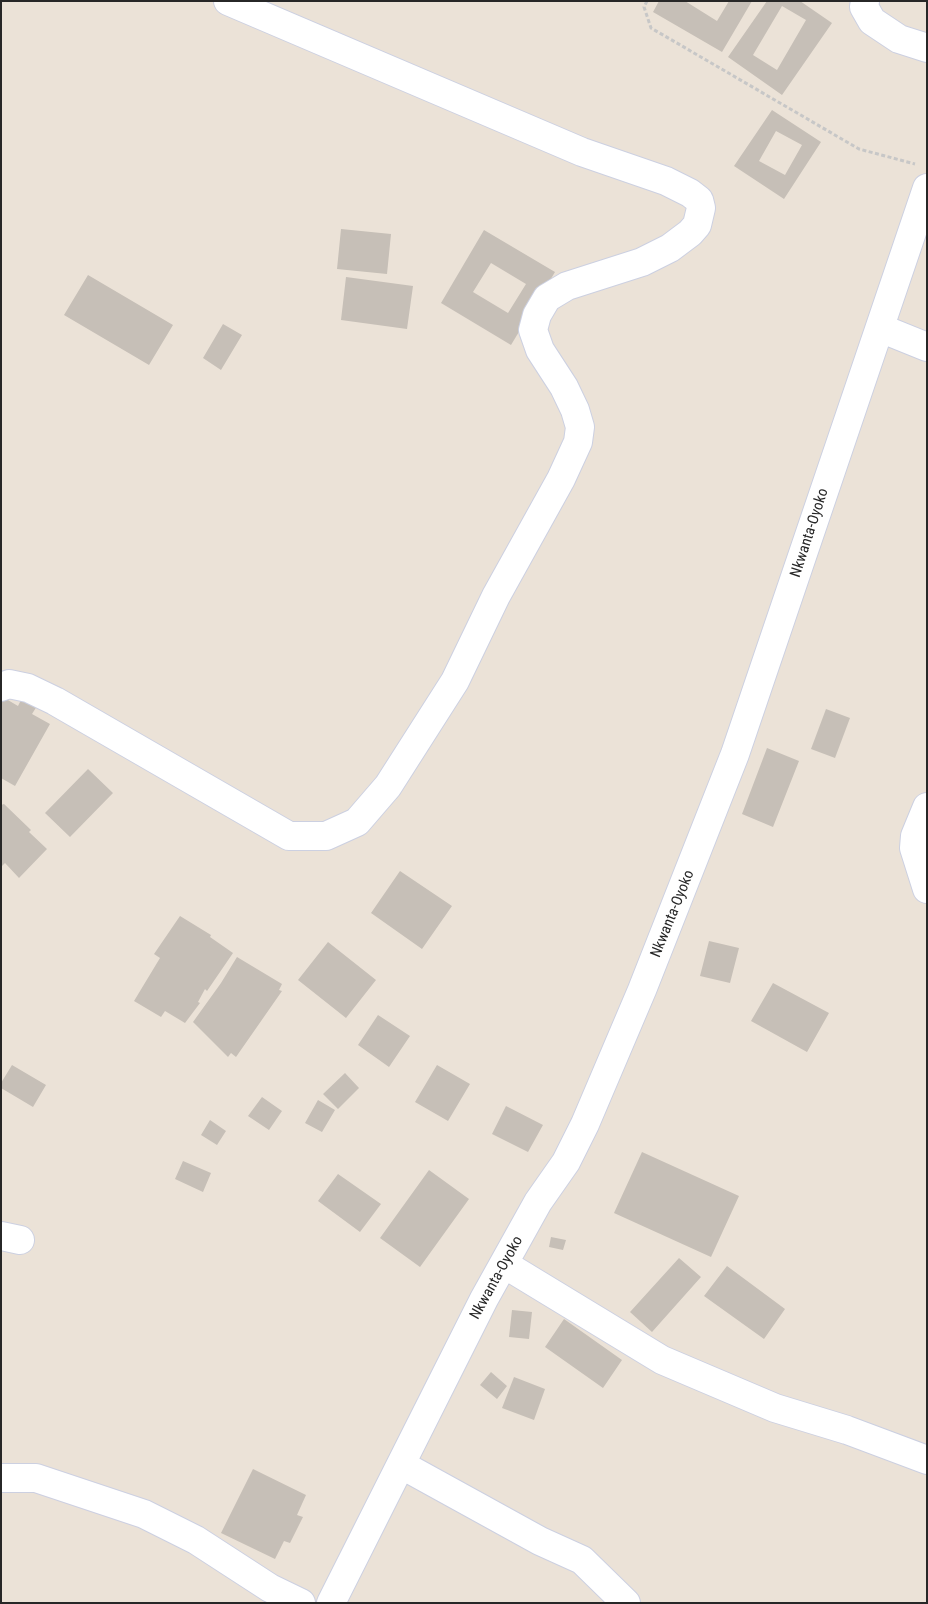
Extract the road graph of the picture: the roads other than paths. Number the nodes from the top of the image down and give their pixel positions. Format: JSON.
{"nodes":[{"id":1,"x":228,"y":1,"type":"edge"},
{"id":2,"x":865,"y":1,"type":"edge"},
{"id":3,"x":927,"y":48,"type":"edge"},
{"id":4,"x":922,"y":176,"type":"edge"},
{"id":5,"x":880,"y":328,"type":"junction"},
{"id":6,"x":927,"y":346,"type":"edge"},
{"id":7,"x":1,"y":687,"type":"edge"},
{"id":8,"x":927,"y":807,"type":"edge"},
{"id":9,"x":927,"y":888,"type":"edge"},
{"id":10,"x":504,"y":1264,"type":"junction"},
{"id":11,"x":927,"y":1460,"type":"edge"},
{"id":12,"x":402,"y":1464,"type":"junction"},
{"id":13,"x":1,"y":1478,"type":"edge"},
{"id":14,"x":301,"y":1603,"type":"edge"},
{"id":15,"x":331,"y":1603,"type":"edge"},
{"id":16,"x":626,"y":1603,"type":"edge"}],
"edges":[{"from":1,"to":7,"type":"street"},
{"from":2,"to":3,"type":"street"},
{"from":4,"to":5,"type":"street","name":"Nkwanta-Oyoko"},
{"from":5,"to":6,"type":"street"},
{"from":5,"to":10,"type":"street","name":"Nkwanta-Oyoko"},
{"from":8,"to":9,"type":"street"},
{"from":10,"to":11,"type":"street"},
{"from":10,"to":12,"type":"street","name":"Nkwanta-Oyoko"},
{"from":12,"to":15,"type":"street","name":"Nkwanta-Oyoko"},
{"from":12,"to":16,"type":"street"},
{"from":13,"to":14,"type":"street"}]}
